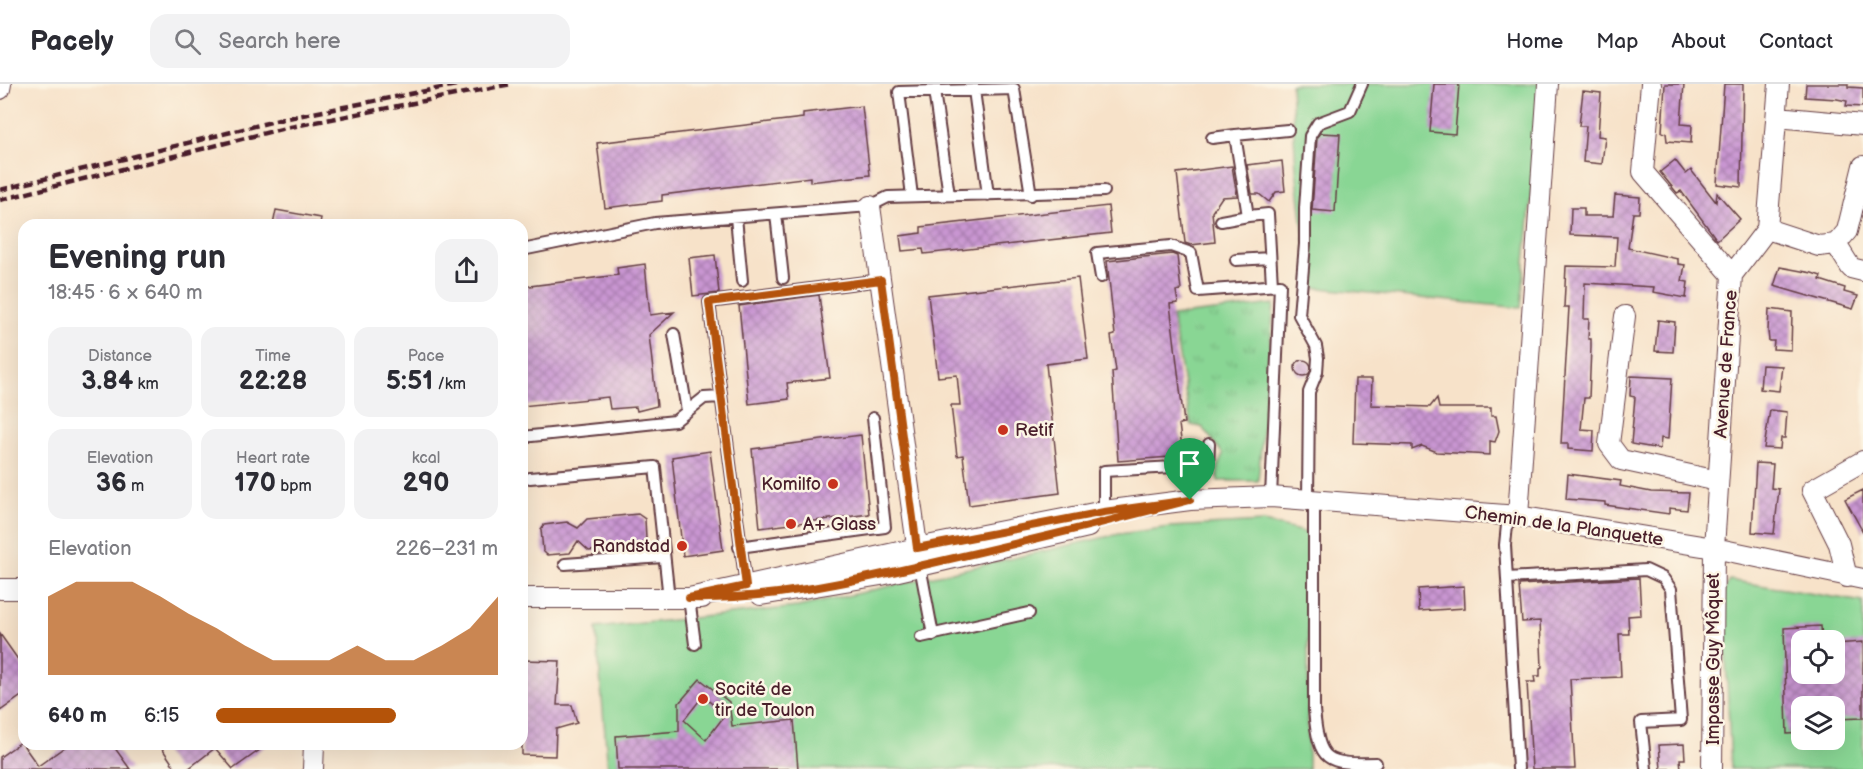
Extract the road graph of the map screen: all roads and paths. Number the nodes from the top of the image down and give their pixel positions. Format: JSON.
{"nodes":[{"id":1,"x":1,"y":84,"type":"edge"},
{"id":2,"x":1362,"y":84,"type":"edge"},
{"id":3,"x":1548,"y":84,"type":"edge"},
{"id":4,"x":1651,"y":84,"type":"edge"},
{"id":5,"x":1779,"y":84,"type":"edge"},
{"id":6,"x":0,"y":89,"type":"edge"},
{"id":7,"x":974,"y":90,"type":"junction"},
{"id":8,"x":934,"y":91,"type":"junction"},
{"id":9,"x":1777,"y":117,"type":"junction"},
{"id":10,"x":1863,"y":125,"type":"edge"},
{"id":11,"x":1288,"y":130,"type":"dead end"},
{"id":12,"x":1235,"y":135,"type":"junction"},
{"id":13,"x":1212,"y":138,"type":"dead end"},
{"id":14,"x":1863,"y":166,"type":"edge"},
{"id":15,"x":1104,"y":191,"type":"dead end"},
{"id":16,"x":949,"y":195,"type":"junction"},
{"id":17,"x":988,"y":195,"type":"junction"},
{"id":18,"x":1031,"y":195,"type":"junction"},
{"id":19,"x":912,"y":196,"type":"junction"},
{"id":20,"x":870,"y":206,"type":"junction"},
{"id":21,"x":776,"y":214,"type":"junction"},
{"id":22,"x":1248,"y":216,"type":"junction"},
{"id":23,"x":736,"y":217,"type":"junction"},
{"id":24,"x":1221,"y":221,"type":"dead end"},
{"id":25,"x":1767,"y":229,"type":"junction"},
{"id":26,"x":1836,"y":244,"type":"junction"},
{"id":27,"x":528,"y":249,"type":"edge"},
{"id":28,"x":1270,"y":258,"type":"junction"},
{"id":29,"x":1236,"y":260,"type":"dead end"},
{"id":30,"x":1863,"y":271,"type":"edge"},
{"id":31,"x":1732,"y":275,"type":"junction"},
{"id":32,"x":1101,"y":277,"type":"dead end"},
{"id":33,"x":783,"y":278,"type":"dead end"},
{"id":34,"x":881,"y":280,"type":"junction"},
{"id":35,"x":742,"y":281,"type":"dead end"},
{"id":36,"x":1272,"y":285,"type":"junction"},
{"id":37,"x":1625,"y":316,"type":"dead end"},
{"id":38,"x":674,"y":334,"type":"dead end"},
{"id":39,"x":720,"y":397,"type":"junction"},
{"id":40,"x":687,"y":411,"type":"junction"},
{"id":41,"x":873,"y":418,"type":"dead end"},
{"id":42,"x":528,"y":436,"type":"edge"},
{"id":43,"x":1209,"y":444,"type":"dead end"},
{"id":44,"x":1863,"y":461,"type":"edge"},
{"id":45,"x":530,"y":478,"type":"dead end"},
{"id":46,"x":1719,"y":481,"type":"junction"},
{"id":47,"x":1270,"y":497,"type":"junction"},
{"id":48,"x":1190,"y":500,"type":"junction"},
{"id":49,"x":1311,"y":500,"type":"junction"},
{"id":50,"x":1104,"y":512,"type":"junction"},
{"id":51,"x":1513,"y":516,"type":"junction"},
{"id":52,"x":739,"y":547,"type":"junction"},
{"id":53,"x":1714,"y":548,"type":"junction"},
{"id":54,"x":663,"y":557,"type":"junction"},
{"id":55,"x":918,"y":557,"type":"junction"},
{"id":56,"x":565,"y":564,"type":"dead end"},
{"id":57,"x":1507,"y":578,"type":"junction"},
{"id":58,"x":1855,"y":578,"type":"edge"},
{"id":59,"x":746,"y":586,"type":"junction"},
{"id":60,"x":0,"y":589,"type":"edge"},
{"id":61,"x":18,"y":589,"type":"edge"},
{"id":62,"x":528,"y":598,"type":"edge"},
{"id":63,"x":689,"y":598,"type":"junction"},
{"id":64,"x":669,"y":599,"type":"junction"},
{"id":65,"x":1029,"y":613,"type":"dead end"},
{"id":66,"x":933,"y":635,"type":"junction"},
{"id":67,"x":921,"y":637,"type":"dead end"},
{"id":68,"x":695,"y":644,"type":"dead end"},
{"id":69,"x":314,"y":750,"type":"edge"},
{"id":70,"x":1376,"y":763,"type":"dead end"},
{"id":71,"x":313,"y":769,"type":"edge"},
{"id":72,"x":1518,"y":769,"type":"edge"},
{"id":73,"x":1646,"y":769,"type":"edge"},
{"id":74,"x":1712,"y":769,"type":"edge"}],
"edges":[{"from":1,"to":6,"type":"street"},
{"from":2,"to":49,"type":"lane"},
{"from":3,"to":51,"type":"street"},
{"from":4,"to":31,"type":"street"},
{"from":5,"to":9,"type":"street"},
{"from":7,"to":8,"type":"lane"},
{"from":7,"to":17,"type":"lane"},
{"from":7,"to":18,"type":"lane"},
{"from":8,"to":16,"type":"lane"},
{"from":8,"to":19,"type":"lane"},
{"from":9,"to":10,"type":"street"},
{"from":9,"to":25,"type":"street"},
{"from":11,"to":12,"type":"lane"},
{"from":12,"to":13,"type":"lane"},
{"from":12,"to":22,"type":"lane"},
{"from":14,"to":26,"type":"street"},
{"from":15,"to":18,"type":"lane"},
{"from":16,"to":17,"type":"lane"},
{"from":16,"to":19,"type":"lane"},
{"from":17,"to":18,"type":"lane"},
{"from":19,"to":20,"type":"lane"},
{"from":20,"to":21,"type":"lane"},
{"from":20,"to":34,"type":"street"},
{"from":21,"to":23,"type":"lane"},
{"from":21,"to":33,"type":"lane"},
{"from":22,"to":24,"type":"lane"},
{"from":22,"to":28,"type":"lane"},
{"from":23,"to":27,"type":"lane"},
{"from":23,"to":35,"type":"lane"},
{"from":25,"to":26,"type":"street"},
{"from":25,"to":31,"type":"street","name":"Avenue de France"},
{"from":26,"to":30,"type":"street"},
{"from":28,"to":29,"type":"lane"},
{"from":28,"to":36,"type":"lane"},
{"from":31,"to":46,"type":"street","name":"Avenue de France"},
{"from":32,"to":36,"type":"lane"},
{"from":34,"to":39,"type":"lane"},
{"from":34,"to":55,"type":"street"},
{"from":36,"to":47,"type":"lane"},
{"from":37,"to":46,"type":"street"},
{"from":38,"to":40,"type":"lane"},
{"from":39,"to":40,"type":"lane"},
{"from":39,"to":52,"type":"lane"},
{"from":40,"to":42,"type":"lane"},
{"from":41,"to":52,"type":"lane"},
{"from":43,"to":50,"type":"lane"},
{"from":44,"to":58,"type":"street"},
{"from":45,"to":54,"type":"lane"},
{"from":46,"to":53,"type":"street","name":"Avenue de France"},
{"from":47,"to":48,"type":"street","name":"Chemin de la Planquette"},
{"from":47,"to":49,"type":"street","name":"Chemin de la Planquette"},
{"from":48,"to":50,"type":"street","name":"Chemin de la Planquette"},
{"from":48,"to":55,"type":"street","name":"Chemin de la Planquette"},
{"from":49,"to":51,"type":"street","name":"Chemin de la Planquette"},
{"from":49,"to":70,"type":"lane"},
{"from":50,"to":55,"type":"street","name":"Chemin de la Planquette"},
{"from":51,"to":53,"type":"street","name":"Chemin de la Planquette"},
{"from":51,"to":57,"type":"lane"},
{"from":52,"to":59,"type":"lane"},
{"from":53,"to":58,"type":"street","name":"Chemin de la Planquette"},
{"from":53,"to":74,"type":"street","name":"Impasse Guy Môquet"},
{"from":54,"to":56,"type":"lane"},
{"from":54,"to":64,"type":"lane"},
{"from":55,"to":59,"type":"street","name":"Chemin de la Planquette"},
{"from":55,"to":63,"type":"street","name":"Chemin de la Planquette"},
{"from":55,"to":66,"type":"lane"},
{"from":57,"to":72,"type":"lane"},
{"from":57,"to":73,"type":"lane"},
{"from":59,"to":63,"type":"street","name":"Chemin de la Planquette"},
{"from":60,"to":61,"type":"street"},
{"from":62,"to":64,"type":"street","name":"Chemin de la Planquette"},
{"from":63,"to":64,"type":"street","name":"Chemin de la Planquette"},
{"from":63,"to":68,"type":"lane"},
{"from":65,"to":66,"type":"lane"},
{"from":66,"to":67,"type":"lane"},
{"from":69,"to":71,"type":"street"}]}
